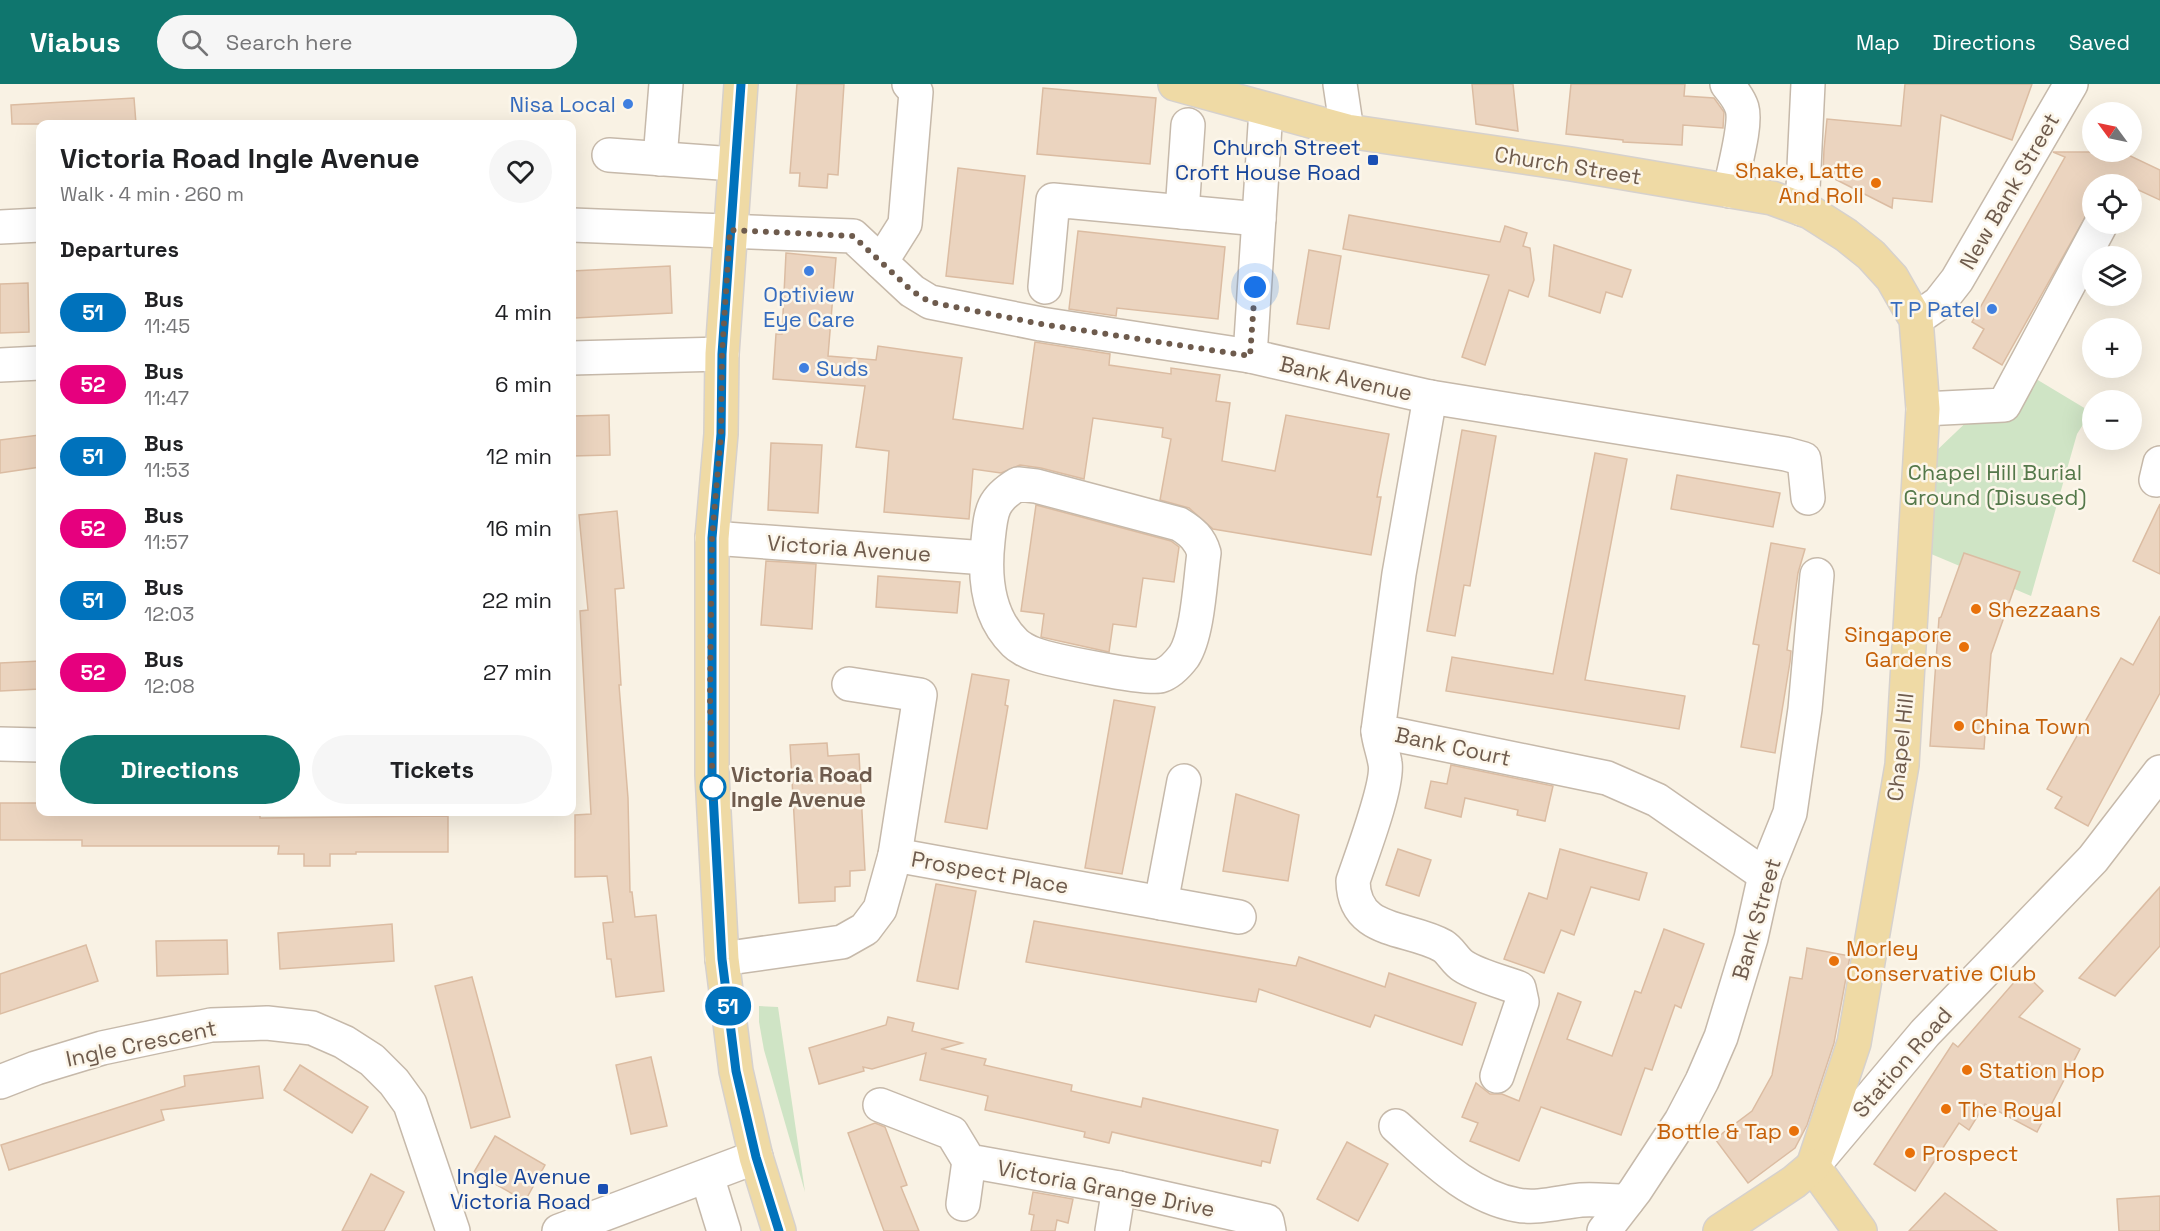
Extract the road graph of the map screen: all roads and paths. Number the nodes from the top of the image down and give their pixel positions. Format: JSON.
{"nodes":[{"id":1,"x":666,"y":84,"type":"edge"},
{"id":2,"x":741,"y":84,"type":"edge"},
{"id":3,"x":909,"y":84,"type":"edge"},
{"id":4,"x":1175,"y":84,"type":"edge"},
{"id":5,"x":1340,"y":84,"type":"edge"},
{"id":6,"x":1727,"y":84,"type":"edge"},
{"id":7,"x":1808,"y":84,"type":"edge"},
{"id":8,"x":2071,"y":84,"type":"edge"},
{"id":9,"x":1266,"y":110,"type":"junction"},
{"id":10,"x":1188,"y":125,"type":"dead end"},
{"id":11,"x":1347,"y":131,"type":"junction"},
{"id":12,"x":609,"y":155,"type":"dead end"},
{"id":13,"x":660,"y":159,"type":"junction"},
{"id":14,"x":734,"y":164,"type":"junction"},
{"id":15,"x":1730,"y":191,"type":"junction"},
{"id":16,"x":1803,"y":209,"type":"junction"},
{"id":17,"x":1182,"y":212,"type":"junction"},
{"id":18,"x":1259,"y":219,"type":"junction"},
{"id":19,"x":36,"y":225,"type":"edge"},
{"id":20,"x":576,"y":225,"type":"edge"},
{"id":21,"x":0,"y":227,"type":"edge"},
{"id":22,"x":730,"y":230,"type":"junction"},
{"id":23,"x":2097,"y":234,"type":"edge"},
{"id":24,"x":881,"y":262,"type":"junction"},
{"id":25,"x":1045,"y":287,"type":"dead end"},
{"id":26,"x":1916,"y":319,"type":"junction"},
{"id":27,"x":722,"y":354,"type":"junction"},
{"id":28,"x":1250,"y":356,"type":"junction"},
{"id":29,"x":576,"y":358,"type":"edge"},
{"id":30,"x":36,"y":363,"type":"edge"},
{"id":31,"x":0,"y":365,"type":"edge"},
{"id":32,"x":1430,"y":397,"type":"junction"},
{"id":33,"x":1923,"y":409,"type":"junction"},
{"id":34,"x":1808,"y":498,"type":"dead end"},
{"id":35,"x":712,"y":538,"type":"junction"},
{"id":36,"x":986,"y":558,"type":"junction"},
{"id":37,"x":1817,"y":575,"type":"dead end"},
{"id":38,"x":849,"y":684,"type":"dead end"},
{"id":39,"x":1378,"y":731,"type":"junction"},
{"id":40,"x":0,"y":744,"type":"edge"},
{"id":41,"x":36,"y":745,"type":"edge"},
{"id":42,"x":2160,"y":772,"type":"edge"},
{"id":43,"x":1184,"y":781,"type":"dead end"},
{"id":44,"x":895,"y":855,"type":"junction"},
{"id":45,"x":1765,"y":874,"type":"junction"},
{"id":46,"x":1161,"y":903,"type":"junction"},
{"id":47,"x":1239,"y":917,"type":"dead end"},
{"id":48,"x":722,"y":959,"type":"junction"},
{"id":49,"x":1497,"y":1076,"type":"dead end"},
{"id":50,"x":0,"y":1082,"type":"edge"},
{"id":51,"x":880,"y":1106,"type":"dead end"},
{"id":52,"x":1396,"y":1126,"type":"dead end"},
{"id":53,"x":756,"y":1157,"type":"junction"},
{"id":54,"x":969,"y":1161,"type":"junction"},
{"id":55,"x":1813,"y":1166,"type":"junction"},
{"id":56,"x":707,"y":1176,"type":"junction"},
{"id":57,"x":1119,"y":1188,"type":"junction"},
{"id":58,"x":1627,"y":1201,"type":"junction"},
{"id":59,"x":963,"y":1204,"type":"dead end"},
{"id":60,"x":453,"y":1231,"type":"edge"},
{"id":61,"x":559,"y":1231,"type":"edge"},
{"id":62,"x":723,"y":1231,"type":"edge"},
{"id":63,"x":779,"y":1231,"type":"edge"},
{"id":64,"x":1112,"y":1231,"type":"edge"},
{"id":65,"x":1269,"y":1231,"type":"edge"},
{"id":66,"x":1604,"y":1231,"type":"edge"},
{"id":67,"x":1720,"y":1231,"type":"edge"},
{"id":68,"x":1860,"y":1231,"type":"edge"}],
"edges":[{"from":1,"to":13,"type":"street"},
{"from":2,"to":14,"type":"main road"},
{"from":3,"to":24,"type":"street"},
{"from":4,"to":9,"type":"main road","name":"Church Street"},
{"from":5,"to":11,"type":"street"},
{"from":6,"to":15,"type":"street"},
{"from":7,"to":16,"type":"street"},
{"from":8,"to":26,"type":"street","name":"New Bank Street"},
{"from":9,"to":11,"type":"main road","name":"Church Street"},
{"from":9,"to":18,"type":"street"},
{"from":10,"to":17,"type":"street"},
{"from":11,"to":15,"type":"main road","name":"Church Street"},
{"from":12,"to":13,"type":"street"},
{"from":13,"to":14,"type":"street"},
{"from":14,"to":22,"type":"main road"},
{"from":15,"to":16,"type":"main road","name":"Church Street"},
{"from":16,"to":26,"type":"main road","name":"Church Street"},
{"from":17,"to":18,"type":"street"},
{"from":17,"to":25,"type":"street"},
{"from":18,"to":28,"type":"street"},
{"from":19,"to":21,"type":"street"},
{"from":20,"to":22,"type":"street","name":"Bank Avenue"},
{"from":22,"to":24,"type":"street","name":"Bank Avenue"},
{"from":22,"to":27,"type":"main road"},
{"from":23,"to":33,"type":"street"},
{"from":24,"to":28,"type":"street","name":"Bank Avenue"},
{"from":26,"to":33,"type":"main road","name":"Chapel Hill"},
{"from":27,"to":29,"type":"street"},
{"from":27,"to":35,"type":"main road"},
{"from":28,"to":32,"type":"street","name":"Bank Avenue"},
{"from":30,"to":31,"type":"street"},
{"from":32,"to":34,"type":"street","name":"Bank Avenue"},
{"from":32,"to":39,"type":"street","name":"Bank Court"},
{"from":33,"to":55,"type":"main road","name":"Chapel Hill"},
{"from":35,"to":36,"type":"street","name":"Victoria Avenue"},
{"from":35,"to":48,"type":"main road"},
{"from":36,"to":36,"type":"street"},
{"from":37,"to":45,"type":"street","name":"Bank Street"},
{"from":38,"to":44,"type":"street"},
{"from":39,"to":45,"type":"street","name":"Bank Court"},
{"from":39,"to":49,"type":"street"},
{"from":40,"to":41,"type":"street"},
{"from":42,"to":55,"type":"street","name":"Station Road"},
{"from":43,"to":46,"type":"street"},
{"from":44,"to":46,"type":"street","name":"Prospect Place"},
{"from":44,"to":48,"type":"street","name":"Prospect Place"},
{"from":45,"to":58,"type":"street","name":"Bank Street"},
{"from":46,"to":47,"type":"street","name":"Prospect Place"},
{"from":48,"to":53,"type":"main road"},
{"from":50,"to":60,"type":"street","name":"Ingle Crescent"},
{"from":51,"to":54,"type":"street","name":"Victoria Grange Drive"},
{"from":52,"to":58,"type":"street"},
{"from":53,"to":56,"type":"street"},
{"from":53,"to":63,"type":"main road"},
{"from":54,"to":57,"type":"street","name":"Victoria Grange Drive"},
{"from":54,"to":59,"type":"street","name":"Victoria Grange Drive"},
{"from":55,"to":67,"type":"main road"},
{"from":55,"to":68,"type":"main road"},
{"from":56,"to":61,"type":"street"},
{"from":56,"to":62,"type":"street"},
{"from":57,"to":64,"type":"street"},
{"from":57,"to":65,"type":"street","name":"Victoria Grange Drive"},
{"from":58,"to":66,"type":"street","name":"Bank Street"}]}
